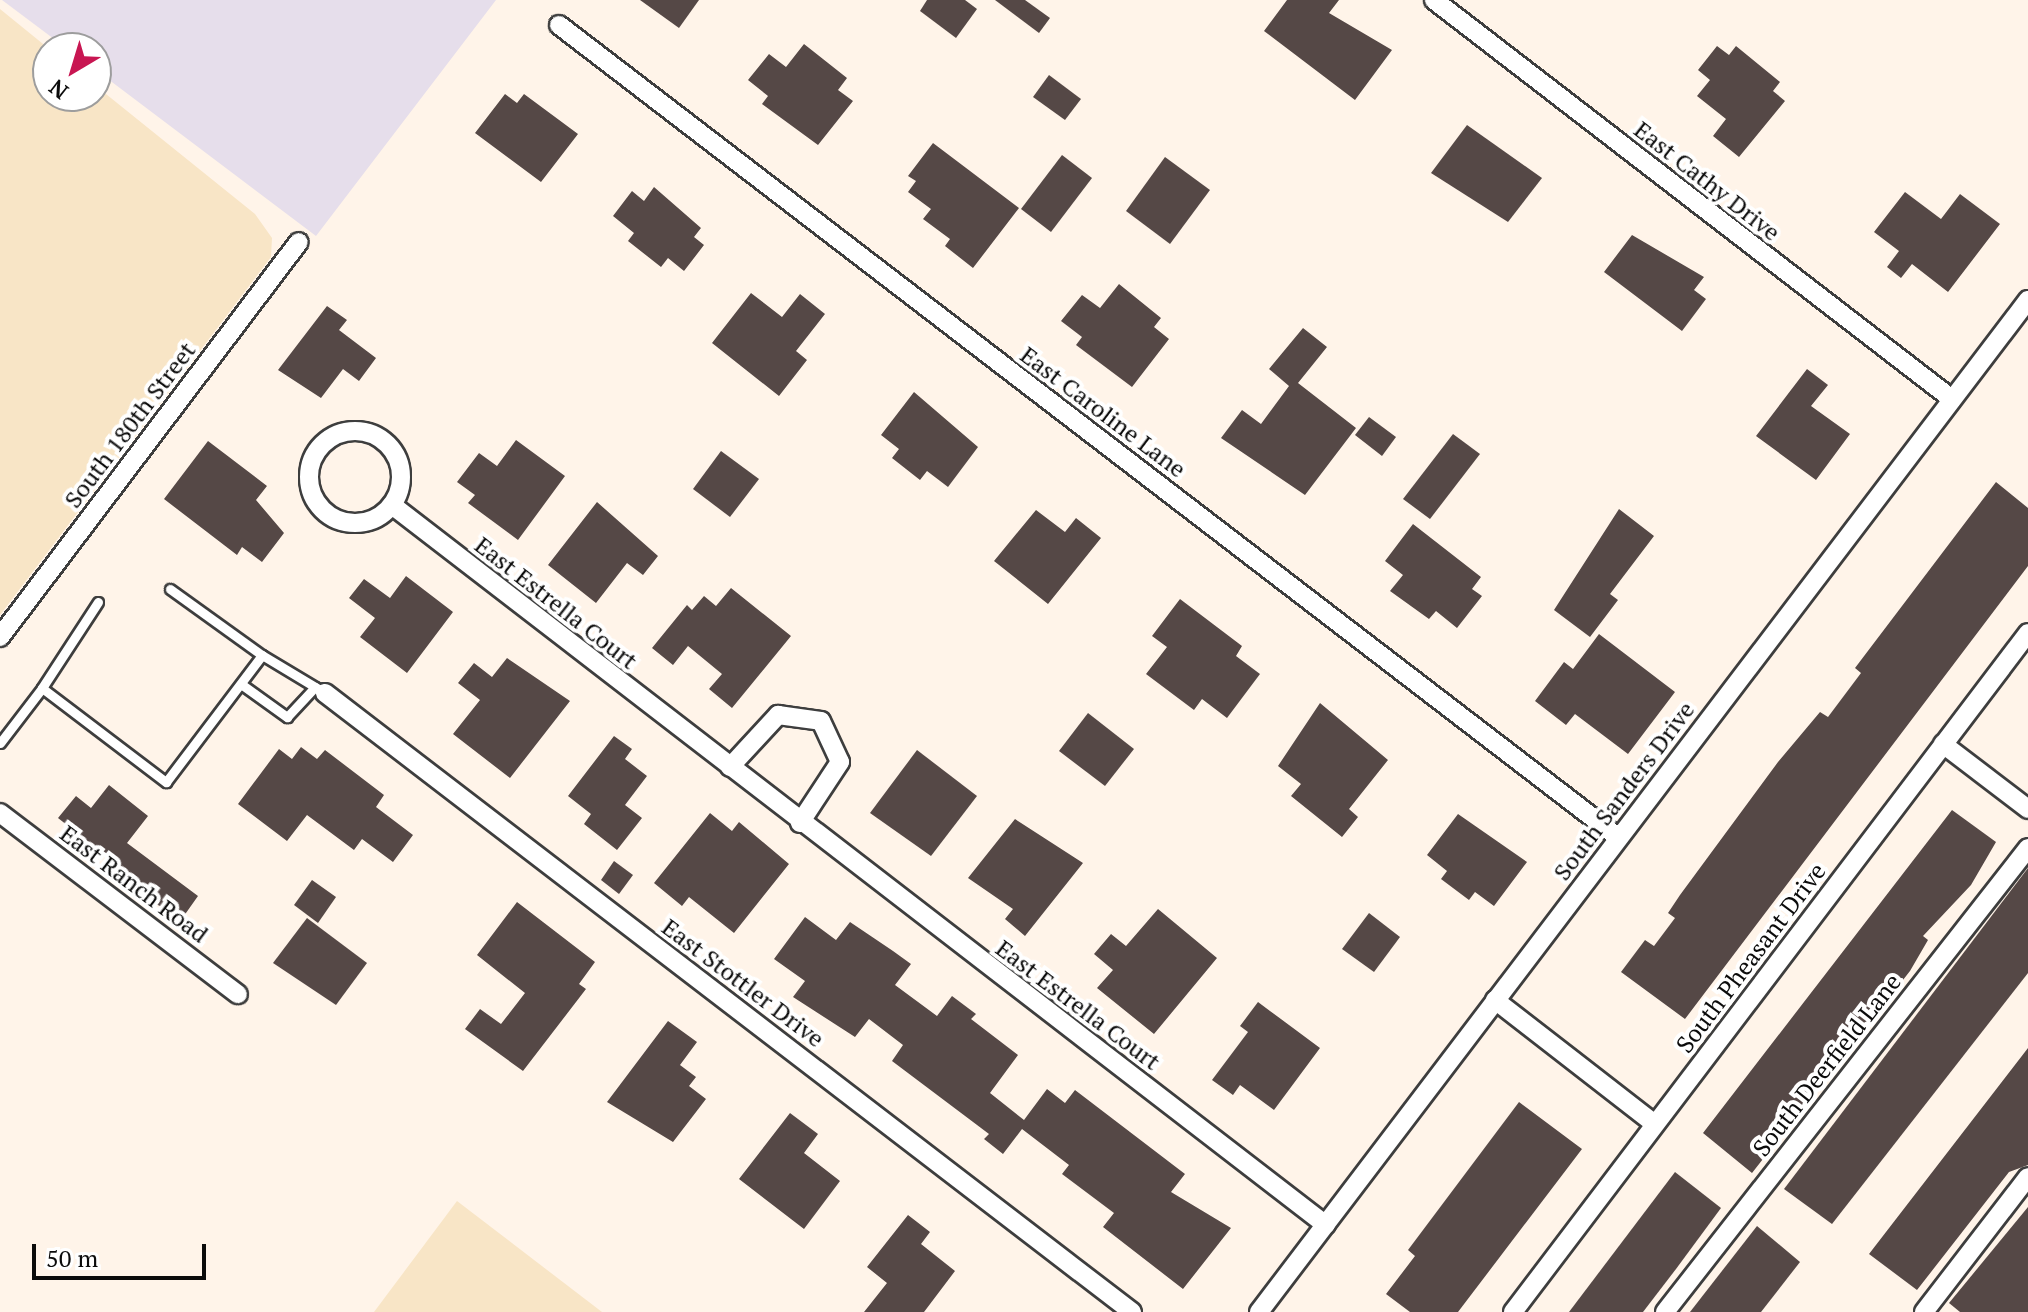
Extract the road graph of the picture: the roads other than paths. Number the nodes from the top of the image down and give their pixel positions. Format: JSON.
{"nodes":[{"id":1,"x":1434,"y":0,"type":"edge"},
{"id":2,"x":559,"y":25,"type":"dead end"},
{"id":3,"x":299,"y":242,"type":"dead end"},
{"id":4,"x":2028,"y":300,"type":"edge"},
{"id":5,"x":1952,"y":399,"type":"junction"},
{"id":6,"x":392,"y":505,"type":"junction"},
{"id":7,"x":170,"y":589,"type":"dead end"},
{"id":8,"x":98,"y":602,"type":"dead end"},
{"id":9,"x":0,"y":637,"type":"edge"},
{"id":10,"x":2026,"y":640,"type":"edge"},
{"id":11,"x":262,"y":655,"type":"junction"},
{"id":12,"x":241,"y":684,"type":"junction"},
{"id":13,"x":42,"y":688,"type":"junction"},
{"id":14,"x":320,"y":690,"type":"junction"},
{"id":15,"x":0,"y":743,"type":"edge"},
{"id":16,"x":1943,"y":744,"type":"junction"},
{"id":17,"x":730,"y":767,"type":"junction"},
{"id":18,"x":2028,"y":809,"type":"edge"},
{"id":19,"x":0,"y":813,"type":"edge"},
{"id":20,"x":800,"y":823,"type":"junction"},
{"id":21,"x":1618,"y":837,"type":"junction"},
{"id":22,"x":2028,"y":848,"type":"edge"},
{"id":23,"x":238,"y":994,"type":"dead end"},
{"id":24,"x":1495,"y":1000,"type":"junction"},
{"id":25,"x":1655,"y":1124,"type":"junction"},
{"id":26,"x":2028,"y":1177,"type":"edge"},
{"id":27,"x":1326,"y":1225,"type":"junction"},
{"id":28,"x":1132,"y":1312,"type":"edge"},
{"id":29,"x":1259,"y":1312,"type":"edge"},
{"id":30,"x":1513,"y":1312,"type":"edge"},
{"id":31,"x":1665,"y":1312,"type":"edge"},
{"id":32,"x":1924,"y":1312,"type":"edge"}],
"edges":[{"from":1,"to":5,"type":"street","name":"East Cathy Drive"},
{"from":2,"to":21,"type":"street","name":"East Caroline Lane"},
{"from":3,"to":9,"type":"street","name":"South 180th Street"},
{"from":4,"to":5,"type":"street","name":"South Sanders Drive"},
{"from":5,"to":21,"type":"street","name":"South Sanders Drive"},
{"from":6,"to":6,"type":"street"},
{"from":6,"to":17,"type":"street","name":"East Estrella Court"},
{"from":7,"to":11,"type":"lane"},
{"from":8,"to":13,"type":"lane"},
{"from":10,"to":16,"type":"street","name":"South Pheasant Drive"},
{"from":11,"to":12,"type":"lane"},
{"from":11,"to":14,"type":"lane"},
{"from":12,"to":13,"type":"lane"},
{"from":12,"to":14,"type":"lane"},
{"from":13,"to":15,"type":"lane"},
{"from":14,"to":28,"type":"street","name":"East Stottler Drive"},
{"from":16,"to":18,"type":"street"},
{"from":16,"to":25,"type":"street","name":"South Pheasant Drive"},
{"from":17,"to":20,"type":"street","name":"East Estrella Court"},
{"from":17,"to":20,"type":"street"},
{"from":19,"to":23,"type":"street","name":"East Ranch Road"},
{"from":20,"to":27,"type":"street","name":"East Estrella Court"},
{"from":21,"to":24,"type":"street","name":"South Sanders Drive"},
{"from":22,"to":31,"type":"street","name":"South Deerfield Lane"},
{"from":24,"to":25,"type":"street"},
{"from":24,"to":27,"type":"street","name":"South Sanders Drive"},
{"from":25,"to":30,"type":"street","name":"South Pheasant Drive"},
{"from":26,"to":32,"type":"street"},
{"from":27,"to":29,"type":"street","name":"South Sanders Drive"}]}
